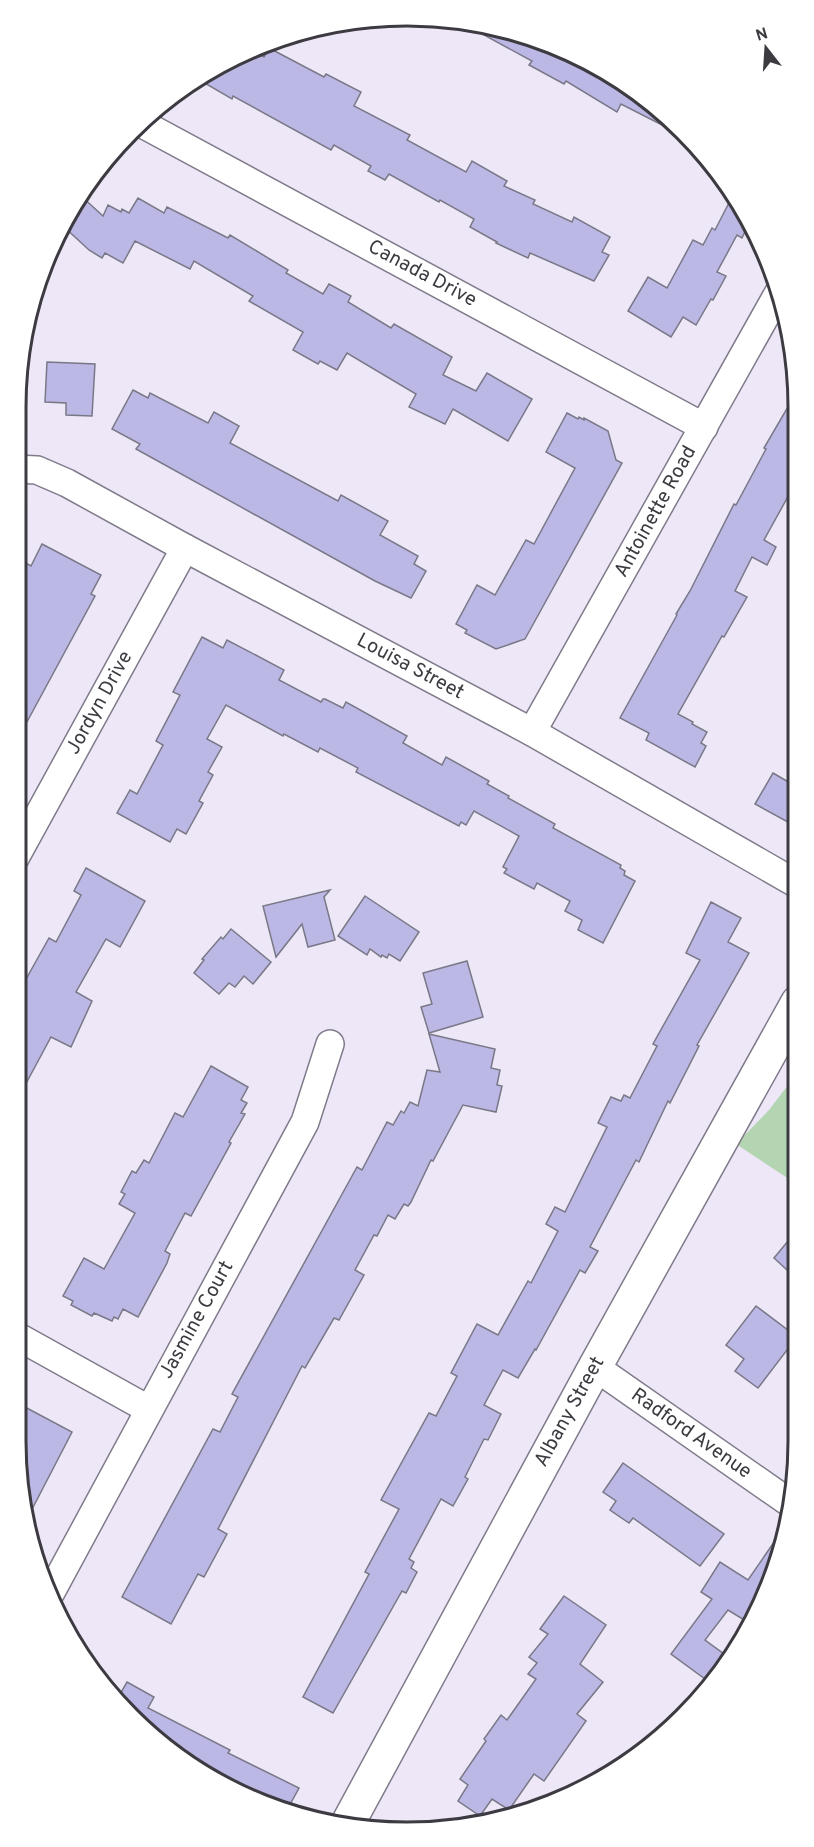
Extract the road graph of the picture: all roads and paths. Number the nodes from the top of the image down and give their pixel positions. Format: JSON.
{"nodes":[{"id":1,"x":148,"y":127,"type":"edge"},
{"id":2,"x":774,"y":301,"type":"edge"},
{"id":3,"x":704,"y":427,"type":"junction"},
{"id":4,"x":25,"y":469,"type":"edge"},
{"id":5,"x":185,"y":548,"type":"junction"},
{"id":6,"x":532,"y":732,"type":"junction"},
{"id":7,"x":25,"y":840,"type":"edge"},
{"id":8,"x":788,"y":879,"type":"edge"},
{"id":9,"x":788,"y":1020,"type":"edge"},
{"id":10,"x":330,"y":1044,"type":"dead end"},
{"id":11,"x":25,"y":1341,"type":"edge"},
{"id":12,"x":595,"y":1367,"type":"junction"},
{"id":13,"x":148,"y":1409,"type":"junction"},
{"id":14,"x":784,"y":1499,"type":"edge"},
{"id":15,"x":55,"y":1585,"type":"edge"},
{"id":16,"x":351,"y":1817,"type":"edge"}],
"edges":[{"from":1,"to":3,"type":"street","name":"Canada Drive"},
{"from":2,"to":3,"type":"street","name":"Antoinette Road"},
{"from":3,"to":6,"type":"street","name":"Antoinette Road"},
{"from":4,"to":5,"type":"street","name":"Louisa Street"},
{"from":5,"to":6,"type":"street","name":"Louisa Street"},
{"from":5,"to":7,"type":"street","name":"Jordyn Drive"},
{"from":6,"to":8,"type":"street","name":"Louisa Street"},
{"from":9,"to":12,"type":"street","name":"Albany Street"},
{"from":10,"to":13,"type":"street","name":"Jasmine Court"},
{"from":11,"to":13,"type":"street"},
{"from":12,"to":14,"type":"street","name":"Radford Avenue"},
{"from":12,"to":16,"type":"street","name":"Albany Street"},
{"from":13,"to":15,"type":"street","name":"Jasmine Court"}]}
